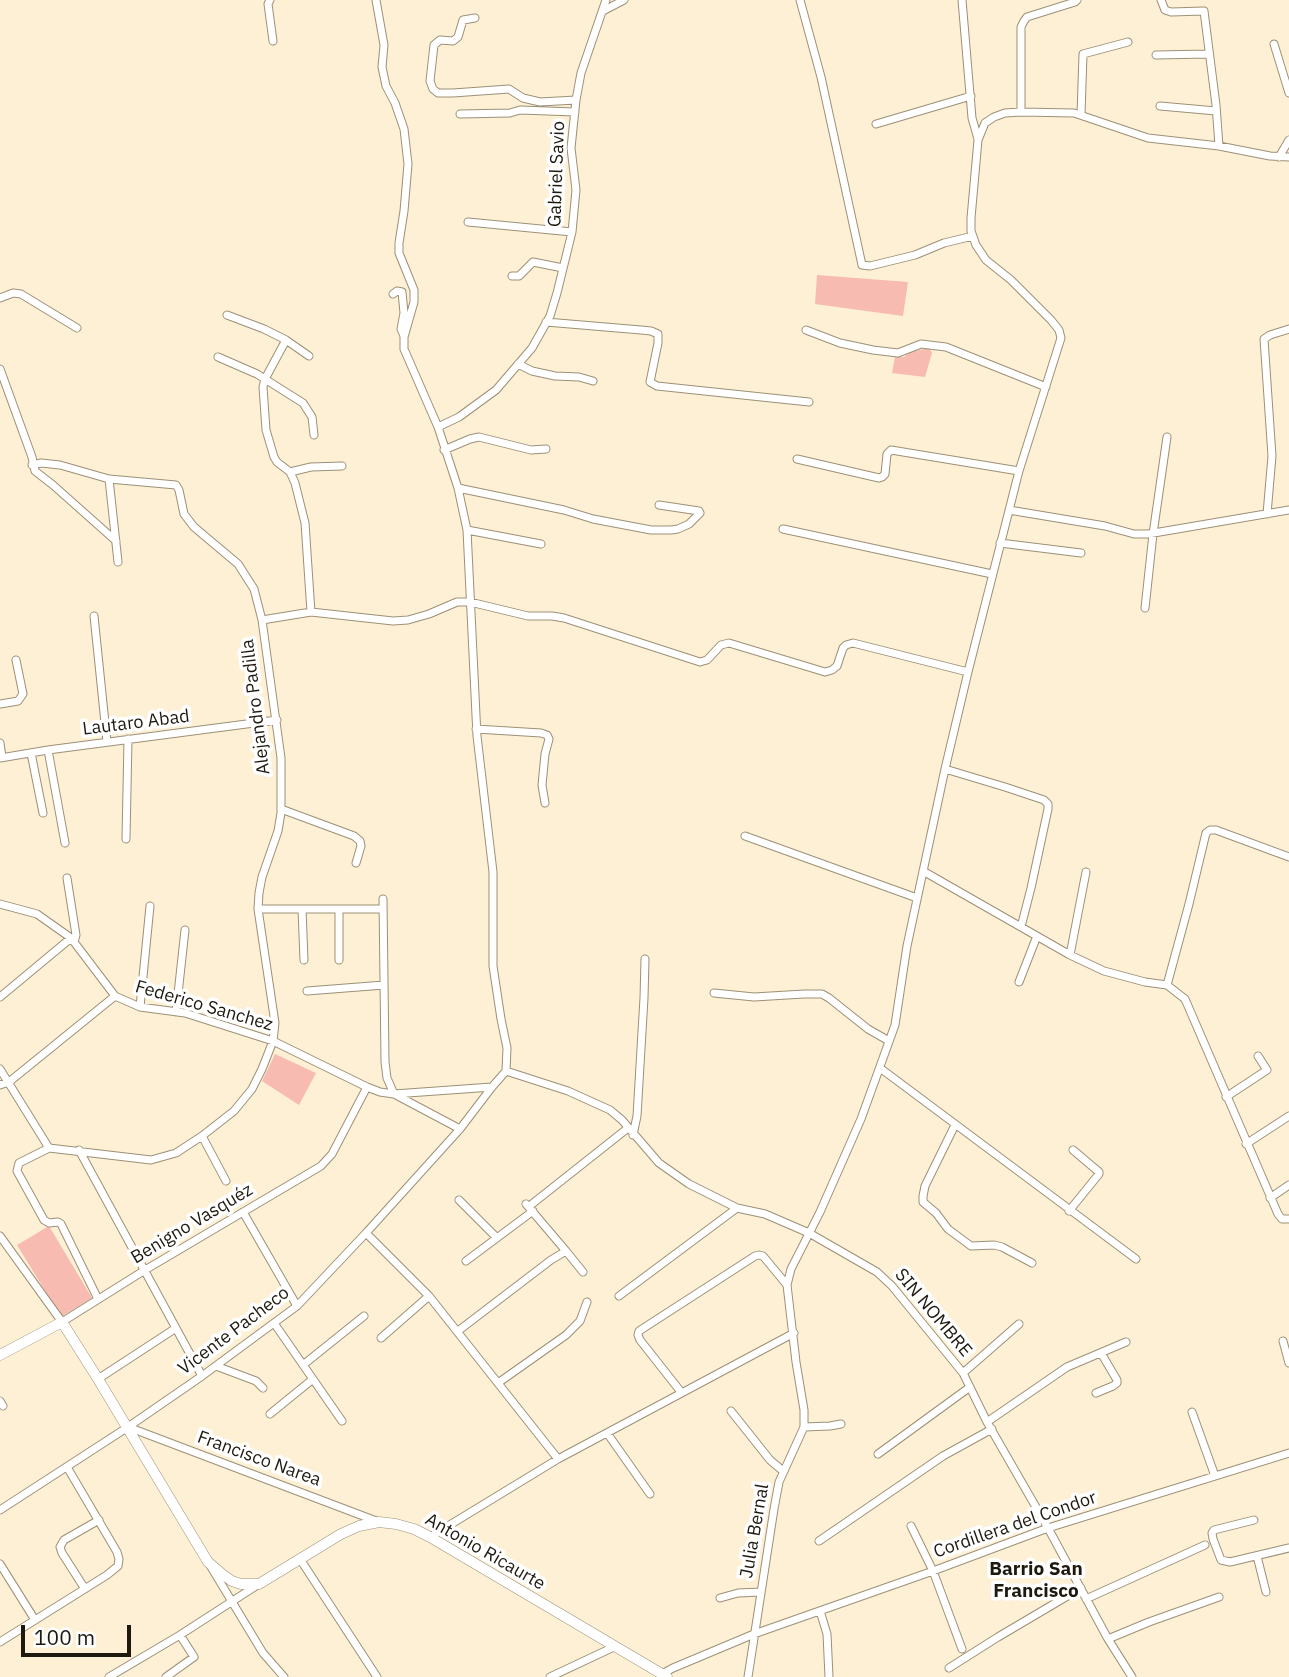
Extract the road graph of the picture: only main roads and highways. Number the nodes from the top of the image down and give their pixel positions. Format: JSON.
{"nodes":[{"id":1,"x":0,"y":1355,"type":"edge"},
{"id":2,"x":259,"y":1584,"type":"joint"},
{"id":3,"x":664,"y":1676,"type":"edge"}],
"edges":[{"from":1,"to":2,"type":"main road","name":"Benigno Vasquéz"},
{"from":2,"to":3,"type":"main road","name":"Antonio Ricaurte"}]}
